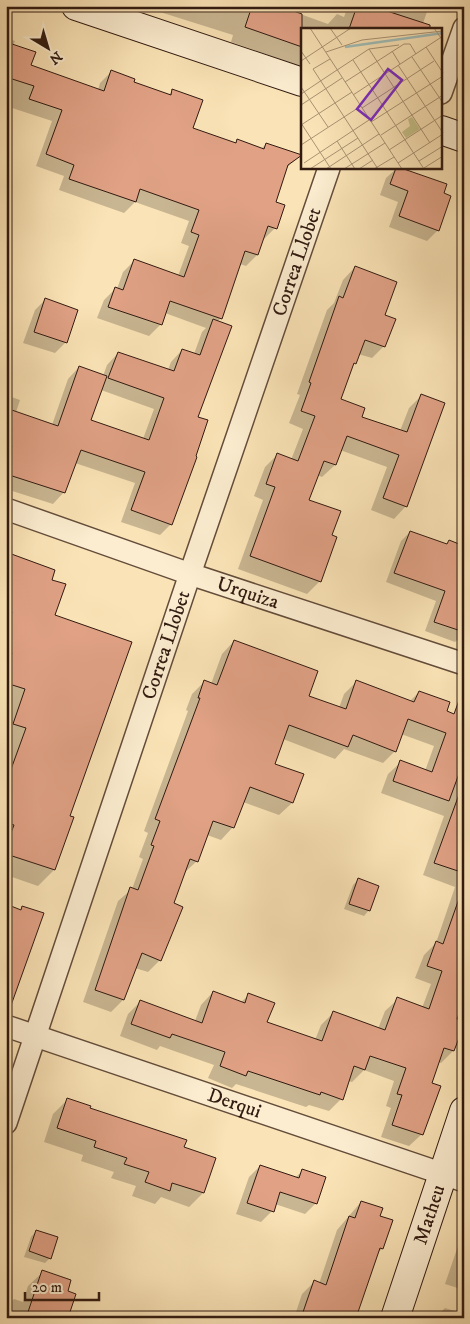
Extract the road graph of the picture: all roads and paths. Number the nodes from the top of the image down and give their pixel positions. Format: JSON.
{"nodes":[{"id":1,"x":76,"y":6,"type":"edge"},
{"id":2,"x":464,"y":28,"type":"edge"},
{"id":3,"x":301,"y":82,"type":"edge"},
{"id":4,"x":442,"y":91,"type":"edge"},
{"id":5,"x":442,"y":130,"type":"edge"},
{"id":6,"x":464,"y":138,"type":"edge"},
{"id":7,"x":329,"y":169,"type":"edge"},
{"id":8,"x":6,"y":509,"type":"edge"},
{"id":9,"x":190,"y":574,"type":"junction"},
{"id":10,"x":464,"y":664,"type":"edge"},
{"id":11,"x":6,"y":1026,"type":"edge"},
{"id":12,"x":36,"y":1036,"type":"junction"},
{"id":13,"x":464,"y":1111,"type":"edge"},
{"id":14,"x":6,"y":1123,"type":"edge"},
{"id":15,"x":453,"y":1177,"type":"edge"},
{"id":16,"x":395,"y":1318,"type":"edge"}],
"edges":[{"from":1,"to":3,"type":"main road"},
{"from":2,"to":4,"type":"street"},
{"from":5,"to":6,"type":"main road"},
{"from":7,"to":9,"type":"street","name":"Correa Llobet"},
{"from":8,"to":9,"type":"street","name":"Urquiza"},
{"from":9,"to":10,"type":"street","name":"Urquiza"},
{"from":9,"to":12,"type":"street","name":"Correa Llobet"},
{"from":11,"to":12,"type":"street","name":"Derqui"},
{"from":12,"to":14,"type":"street","name":"Correa Llobet"},
{"from":12,"to":15,"type":"street","name":"Derqui"},
{"from":13,"to":15,"type":"main road","name":"Matheu"},
{"from":15,"to":16,"type":"main road","name":"Matheu"}]}
